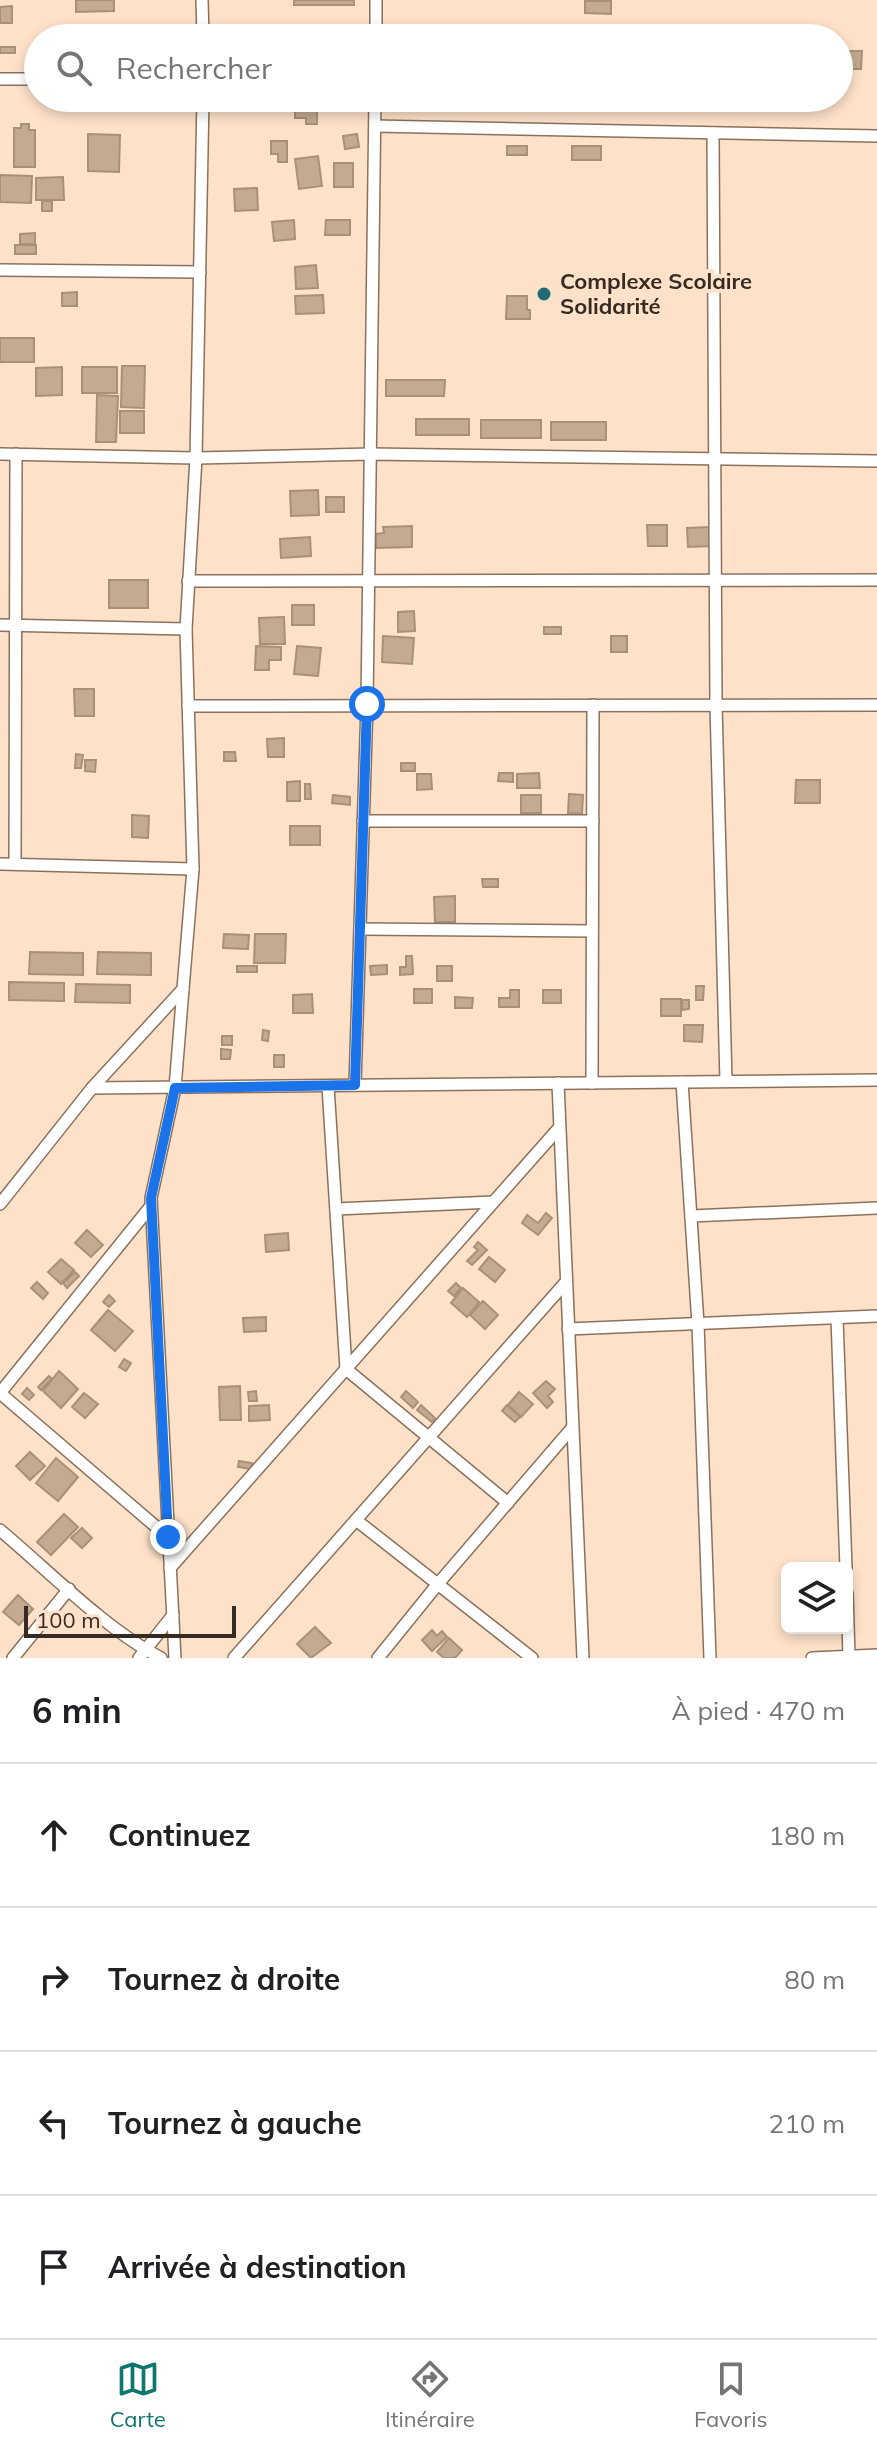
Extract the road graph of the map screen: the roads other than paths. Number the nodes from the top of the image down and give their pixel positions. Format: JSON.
{"nodes":[{"id":1,"x":202,"y":0,"type":"edge"},
{"id":2,"x":376,"y":0,"type":"edge"},
{"id":3,"x":203,"y":24,"type":"edge"},
{"id":4,"x":376,"y":24,"type":"edge"},
{"id":5,"x":0,"y":79,"type":"edge"},
{"id":6,"x":24,"y":79,"type":"edge"},
{"id":7,"x":203,"y":112,"type":"edge"},
{"id":8,"x":375,"y":112,"type":"edge"},
{"id":9,"x":375,"y":126,"type":"junction"},
{"id":10,"x":713,"y":133,"type":"junction"},
{"id":11,"x":877,"y":136,"type":"edge"},
{"id":12,"x":0,"y":270,"type":"edge"},
{"id":13,"x":200,"y":272,"type":"junction"},
{"id":14,"x":0,"y":454,"type":"edge"},
{"id":15,"x":16,"y":454,"type":"junction"},
{"id":16,"x":371,"y":454,"type":"junction"},
{"id":17,"x":196,"y":458,"type":"junction"},
{"id":18,"x":715,"y":460,"type":"junction"},
{"id":19,"x":877,"y":461,"type":"edge"},
{"id":20,"x":715,"y":580,"type":"junction"},
{"id":21,"x":877,"y":580,"type":"edge"},
{"id":22,"x":188,"y":581,"type":"junction"},
{"id":23,"x":369,"y":581,"type":"junction"},
{"id":24,"x":0,"y":625,"type":"edge"},
{"id":25,"x":16,"y":625,"type":"junction"},
{"id":26,"x":186,"y":629,"type":"junction"},
{"id":27,"x":367,"y":704,"type":"junction"},
{"id":28,"x":593,"y":705,"type":"junction"},
{"id":29,"x":716,"y":705,"type":"junction"},
{"id":30,"x":877,"y":705,"type":"edge"},
{"id":31,"x":188,"y":706,"type":"junction"},
{"id":32,"x":363,"y":821,"type":"junction"},
{"id":33,"x":593,"y":821,"type":"junction"},
{"id":34,"x":0,"y":864,"type":"edge"},
{"id":35,"x":15,"y":864,"type":"junction"},
{"id":36,"x":193,"y":869,"type":"junction"},
{"id":37,"x":360,"y":929,"type":"junction"},
{"id":38,"x":592,"y":931,"type":"junction"},
{"id":39,"x":183,"y":989,"type":"junction"},
{"id":40,"x":877,"y":1080,"type":"edge"},
{"id":41,"x":726,"y":1081,"type":"junction"},
{"id":42,"x":682,"y":1082,"type":"junction"},
{"id":43,"x":558,"y":1083,"type":"junction"},
{"id":44,"x":592,"y":1083,"type":"junction"},
{"id":45,"x":355,"y":1085,"type":"junction"},
{"id":46,"x":328,"y":1086,"type":"junction"},
{"id":47,"x":92,"y":1088,"type":"junction"},
{"id":48,"x":175,"y":1088,"type":"junction"},
{"id":49,"x":559,"y":1128,"type":"junction"},
{"id":50,"x":493,"y":1202,"type":"junction"},
{"id":51,"x":0,"y":1204,"type":"edge"},
{"id":52,"x":151,"y":1206,"type":"junction"},
{"id":53,"x":877,"y":1208,"type":"edge"},
{"id":54,"x":336,"y":1209,"type":"junction"},
{"id":55,"x":691,"y":1216,"type":"junction"},
{"id":56,"x":566,"y":1282,"type":"junction"},
{"id":57,"x":877,"y":1316,"type":"edge"},
{"id":58,"x":837,"y":1318,"type":"junction"},
{"id":59,"x":698,"y":1324,"type":"junction"},
{"id":60,"x":568,"y":1329,"type":"junction"},
{"id":61,"x":346,"y":1369,"type":"junction"},
{"id":62,"x":0,"y":1393,"type":"edge"},
{"id":63,"x":572,"y":1428,"type":"junction"},
{"id":64,"x":429,"y":1437,"type":"junction"},
{"id":65,"x":508,"y":1503,"type":"junction"},
{"id":66,"x":356,"y":1520,"type":"junction"},
{"id":67,"x":0,"y":1530,"type":"edge"},
{"id":68,"x":168,"y":1537,"type":"junction"},
{"id":69,"x":846,"y":1562,"type":"edge"},
{"id":70,"x":170,"y":1568,"type":"junction"},
{"id":71,"x":438,"y":1584,"type":"junction"},
{"id":72,"x":69,"y":1589,"type":"junction"},
{"id":73,"x":173,"y":1615,"type":"junction"},
{"id":74,"x":848,"y":1634,"type":"edge"},
{"id":75,"x":142,"y":1654,"type":"edge"},
{"id":76,"x":877,"y":1655,"type":"edge"},
{"id":77,"x":849,"y":1656,"type":"edge"},
{"id":78,"x":13,"y":1658,"type":"edge"},
{"id":79,"x":161,"y":1658,"type":"edge"},
{"id":80,"x":175,"y":1658,"type":"edge"},
{"id":81,"x":234,"y":1658,"type":"edge"},
{"id":82,"x":378,"y":1658,"type":"edge"},
{"id":83,"x":532,"y":1658,"type":"edge"},
{"id":84,"x":583,"y":1658,"type":"edge"},
{"id":85,"x":710,"y":1658,"type":"edge"},
{"id":86,"x":812,"y":1658,"type":"edge"}],
"edges":[{"from":1,"to":3,"type":"street"},
{"from":2,"to":4,"type":"street"},
{"from":5,"to":6,"type":"street"},
{"from":7,"to":13,"type":"street"},
{"from":8,"to":9,"type":"street"},
{"from":9,"to":10,"type":"street"},
{"from":9,"to":16,"type":"street"},
{"from":10,"to":11,"type":"street"},
{"from":10,"to":18,"type":"street"},
{"from":12,"to":13,"type":"street"},
{"from":13,"to":17,"type":"street"},
{"from":14,"to":15,"type":"street"},
{"from":15,"to":17,"type":"street"},
{"from":15,"to":25,"type":"street"},
{"from":16,"to":17,"type":"street"},
{"from":16,"to":18,"type":"street"},
{"from":16,"to":23,"type":"street"},
{"from":17,"to":22,"type":"street"},
{"from":18,"to":19,"type":"street"},
{"from":18,"to":20,"type":"street"},
{"from":20,"to":21,"type":"street"},
{"from":20,"to":23,"type":"street"},
{"from":20,"to":29,"type":"street"},
{"from":22,"to":23,"type":"street"},
{"from":22,"to":26,"type":"street"},
{"from":23,"to":27,"type":"street"},
{"from":24,"to":25,"type":"street"},
{"from":25,"to":26,"type":"street"},
{"from":25,"to":35,"type":"street"},
{"from":26,"to":31,"type":"street"},
{"from":27,"to":28,"type":"street"},
{"from":27,"to":31,"type":"street"},
{"from":27,"to":32,"type":"street"},
{"from":28,"to":29,"type":"street"},
{"from":28,"to":33,"type":"street"},
{"from":29,"to":30,"type":"street"},
{"from":29,"to":41,"type":"street"},
{"from":31,"to":36,"type":"street"},
{"from":32,"to":33,"type":"street"},
{"from":32,"to":37,"type":"street"},
{"from":33,"to":38,"type":"street"},
{"from":34,"to":35,"type":"street"},
{"from":35,"to":36,"type":"street"},
{"from":36,"to":39,"type":"street"},
{"from":37,"to":38,"type":"street"},
{"from":37,"to":45,"type":"street"},
{"from":38,"to":44,"type":"street"},
{"from":39,"to":47,"type":"street"},
{"from":39,"to":48,"type":"street"},
{"from":40,"to":41,"type":"street"},
{"from":41,"to":42,"type":"street"},
{"from":42,"to":44,"type":"street"},
{"from":42,"to":55,"type":"street"},
{"from":43,"to":44,"type":"street"},
{"from":43,"to":45,"type":"street"},
{"from":43,"to":49,"type":"street"},
{"from":45,"to":46,"type":"street"},
{"from":46,"to":48,"type":"street"},
{"from":46,"to":54,"type":"street"},
{"from":47,"to":48,"type":"street"},
{"from":47,"to":51,"type":"street"},
{"from":48,"to":52,"type":"street"},
{"from":49,"to":50,"type":"street"},
{"from":49,"to":56,"type":"street"},
{"from":50,"to":54,"type":"street"},
{"from":50,"to":61,"type":"street"},
{"from":52,"to":62,"type":"street"},
{"from":52,"to":68,"type":"street"},
{"from":53,"to":55,"type":"street"},
{"from":54,"to":61,"type":"street"},
{"from":55,"to":59,"type":"street"},
{"from":56,"to":60,"type":"street"},
{"from":56,"to":64,"type":"street"},
{"from":57,"to":58,"type":"street"},
{"from":58,"to":59,"type":"street"},
{"from":58,"to":69,"type":"street"},
{"from":59,"to":60,"type":"street"},
{"from":59,"to":85,"type":"street"},
{"from":60,"to":63,"type":"street"},
{"from":61,"to":64,"type":"street"},
{"from":61,"to":70,"type":"street"},
{"from":62,"to":68,"type":"street"},
{"from":63,"to":65,"type":"street"},
{"from":63,"to":84,"type":"street"},
{"from":64,"to":65,"type":"street"},
{"from":64,"to":66,"type":"street"},
{"from":65,"to":71,"type":"street"},
{"from":66,"to":71,"type":"street"},
{"from":66,"to":81,"type":"street"},
{"from":67,"to":72,"type":"street"},
{"from":68,"to":70,"type":"street"},
{"from":70,"to":73,"type":"street"},
{"from":71,"to":82,"type":"street"},
{"from":71,"to":83,"type":"street"},
{"from":72,"to":75,"type":"street"},
{"from":72,"to":78,"type":"street"},
{"from":73,"to":75,"type":"street"},
{"from":73,"to":80,"type":"street"},
{"from":74,"to":77,"type":"street"},
{"from":75,"to":79,"type":"street"},
{"from":76,"to":77,"type":"street"},
{"from":77,"to":86,"type":"street"}]}
